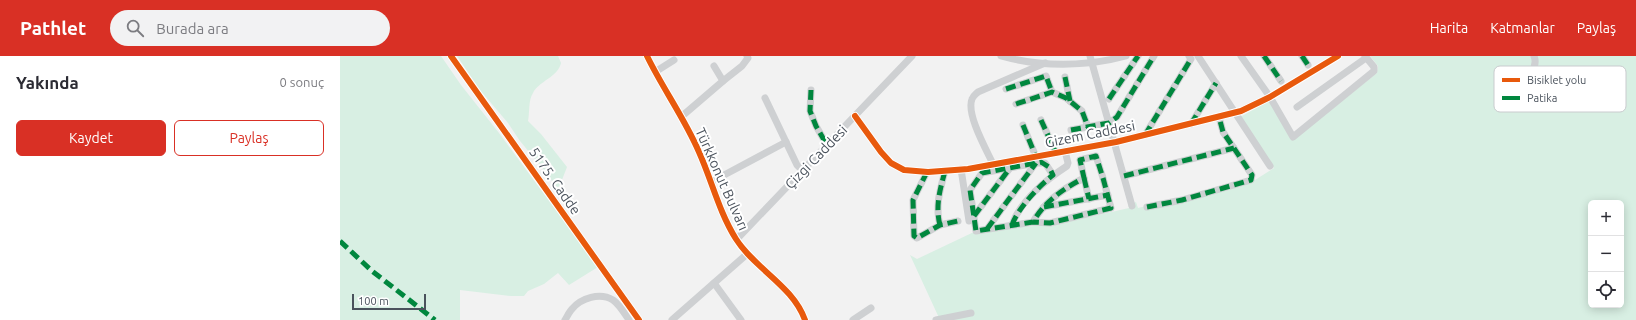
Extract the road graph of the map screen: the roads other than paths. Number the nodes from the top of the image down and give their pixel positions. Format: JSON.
{"nodes":[{"id":1,"x":451,"y":56,"type":"edge"},
{"id":2,"x":646,"y":56,"type":"edge"},
{"id":3,"x":747,"y":56,"type":"edge"},
{"id":4,"x":912,"y":56,"type":"edge"},
{"id":5,"x":1001,"y":56,"type":"edge"},
{"id":6,"x":1126,"y":56,"type":"edge"},
{"id":7,"x":1138,"y":56,"type":"edge"},
{"id":8,"x":1154,"y":56,"type":"edge"},
{"id":9,"x":1189,"y":56,"type":"edge"},
{"id":10,"x":1198,"y":56,"type":"edge"},
{"id":11,"x":1241,"y":56,"type":"edge"},
{"id":12,"x":1302,"y":56,"type":"edge"},
{"id":13,"x":1338,"y":56,"type":"edge"},
{"id":14,"x":1534,"y":56,"type":"edge"},
{"id":15,"x":1268,"y":57,"type":"edge"},
{"id":16,"x":1366,"y":57,"type":"edge"},
{"id":17,"x":1019,"y":58,"type":"edge"},
{"id":18,"x":1091,"y":59,"type":"edge"},
{"id":19,"x":674,"y":60,"type":"dead end"},
{"id":20,"x":1045,"y":63,"type":"junction"},
{"id":21,"x":1308,"y":65,"type":"dead end"},
{"id":22,"x":714,"y":66,"type":"dead end"},
{"id":23,"x":1535,"y":66,"type":"edge"},
{"id":24,"x":655,"y":72,"type":"junction"},
{"id":25,"x":1065,"y":77,"type":"dead end"},
{"id":26,"x":722,"y":81,"type":"junction"},
{"id":27,"x":1281,"y":81,"type":"dead end"},
{"id":28,"x":1216,"y":83,"type":"junction"},
{"id":29,"x":811,"y":90,"type":"dead end"},
{"id":30,"x":1006,"y":90,"type":"dead end"},
{"id":31,"x":1052,"y":92,"type":"junction"},
{"id":32,"x":1270,"y":97,"type":"junction"},
{"id":33,"x":765,"y":98,"type":"dead end"},
{"id":34,"x":1109,"y":100,"type":"dead end"},
{"id":35,"x":1070,"y":101,"type":"junction"},
{"id":36,"x":1016,"y":104,"type":"dead end"},
{"id":37,"x":1297,"y":108,"type":"dead end"},
{"id":38,"x":1234,"y":113,"type":"junction"},
{"id":39,"x":855,"y":116,"type":"junction"},
{"id":40,"x":681,"y":117,"type":"junction"},
{"id":41,"x":1219,"y":117,"type":"junction"},
{"id":42,"x":1041,"y":120,"type":"dead end"},
{"id":43,"x":1109,"y":123,"type":"junction"},
{"id":44,"x":1191,"y":124,"type":"junction"},
{"id":45,"x":1023,"y":125,"type":"dead end"},
{"id":46,"x":1088,"y":127,"type":"junction"},
{"id":47,"x":1071,"y":130,"type":"dead end"},
{"id":48,"x":1145,"y":135,"type":"junction"},
{"id":49,"x":786,"y":142,"type":"junction"},
{"id":50,"x":1114,"y":142,"type":"junction"},
{"id":51,"x":826,"y":145,"type":"junction"},
{"id":52,"x":1234,"y":148,"type":"junction"},
{"id":53,"x":1065,"y":151,"type":"junction"},
{"id":54,"x":1056,"y":153,"type":"junction"},
{"id":55,"x":1036,"y":160,"type":"junction"},
{"id":56,"x":993,"y":164,"type":"junction"},
{"id":57,"x":1270,"y":166,"type":"dead end"},
{"id":58,"x":1010,"y":168,"type":"junction"},
{"id":59,"x":961,"y":169,"type":"junction"},
{"id":60,"x":802,"y":170,"type":"junction"},
{"id":61,"x":945,"y":171,"type":"junction"},
{"id":62,"x":927,"y":172,"type":"junction"},
{"id":63,"x":1053,"y":175,"type":"junction"},
{"id":64,"x":1124,"y":176,"type":"junction"},
{"id":65,"x":1084,"y":178,"type":"junction"},
{"id":66,"x":710,"y":182,"type":"junction"},
{"id":67,"x":1108,"y":195,"type":"junction"},
{"id":68,"x":1089,"y":199,"type":"junction"},
{"id":69,"x":1132,"y":206,"type":"dead end"},
{"id":70,"x":1044,"y":207,"type":"junction"},
{"id":71,"x":1147,"y":207,"type":"dead end"},
{"id":72,"x":971,"y":218,"type":"junction"},
{"id":73,"x":958,"y":221,"type":"dead end"},
{"id":74,"x":1033,"y":222,"type":"junction"},
{"id":75,"x":940,"y":225,"type":"junction"},
{"id":76,"x":1012,"y":225,"type":"junction"},
{"id":77,"x":987,"y":229,"type":"junction"},
{"id":78,"x":736,"y":240,"type":"junction"},
{"id":79,"x":747,"y":254,"type":"junction"},
{"id":80,"x":714,"y":283,"type":"junction"},
{"id":81,"x":872,"y":308,"type":"dead end"},
{"id":82,"x":971,"y":313,"type":"dead end"},
{"id":83,"x":565,"y":320,"type":"edge"},
{"id":84,"x":629,"y":320,"type":"edge"},
{"id":85,"x":638,"y":320,"type":"edge"},
{"id":86,"x":672,"y":320,"type":"edge"},
{"id":87,"x":741,"y":320,"type":"edge"},
{"id":88,"x":805,"y":320,"type":"edge"},
{"id":89,"x":853,"y":320,"type":"edge"},
{"id":90,"x":936,"y":320,"type":"edge"}],
"edges":[{"from":1,"to":85,"type":"street","name":"5175. Cadde"},
{"from":2,"to":24,"type":"street","name":"Türkkonut Bulvarı"},
{"from":3,"to":26,"type":"street"},
{"from":4,"to":39,"type":"street","name":"Çizgi Caddesi"},
{"from":5,"to":17,"type":"street"},
{"from":6,"to":18,"type":"street"},
{"from":7,"to":34,"type":"street"},
{"from":8,"to":43,"type":"street"},
{"from":9,"to":48,"type":"street"},
{"from":10,"to":28,"type":"street"},
{"from":11,"to":32,"type":"street"},
{"from":12,"to":21,"type":"street"},
{"from":13,"to":32,"type":"street","name":"Gizem Caddesi"},
{"from":14,"to":23,"type":"street"},
{"from":15,"to":27,"type":"street"},
{"from":16,"to":32,"type":"street"},
{"from":16,"to":37,"type":"street"},
{"from":17,"to":20,"type":"street"},
{"from":18,"to":20,"type":"street"},
{"from":18,"to":43,"type":"street"},
{"from":19,"to":24,"type":"street"},
{"from":20,"to":56,"type":"street"},
{"from":22,"to":26,"type":"street"},
{"from":24,"to":40,"type":"street","name":"Türkkonut Bulvarı"},
{"from":25,"to":35,"type":"street"},
{"from":26,"to":40,"type":"street"},
{"from":28,"to":38,"type":"street"},
{"from":28,"to":44,"type":"street"},
{"from":29,"to":51,"type":"street"},
{"from":30,"to":31,"type":"street"},
{"from":31,"to":35,"type":"street"},
{"from":31,"to":36,"type":"street"},
{"from":32,"to":38,"type":"street","name":"Gizem Caddesi"},
{"from":33,"to":49,"type":"street"},
{"from":35,"to":46,"type":"street"},
{"from":38,"to":41,"type":"street","name":"Gizem Caddesi"},
{"from":38,"to":57,"type":"street"},
{"from":39,"to":51,"type":"street","name":"Çizgi Caddesi"},
{"from":39,"to":62,"type":"street","name":"Gizem Caddesi"},
{"from":40,"to":66,"type":"street","name":"Türkkonut Bulvarı"},
{"from":41,"to":44,"type":"street","name":"Gizem Caddesi"},
{"from":41,"to":52,"type":"street"},
{"from":42,"to":54,"type":"street"},
{"from":43,"to":46,"type":"street"},
{"from":43,"to":50,"type":"street"},
{"from":44,"to":48,"type":"street","name":"Gizem Caddesi"},
{"from":45,"to":55,"type":"street"},
{"from":46,"to":47,"type":"street"},
{"from":48,"to":50,"type":"street","name":"Gizem Caddesi"},
{"from":49,"to":60,"type":"street"},
{"from":49,"to":66,"type":"street"},
{"from":50,"to":53,"type":"street","name":"Gizem Caddesi"},
{"from":50,"to":64,"type":"street"},
{"from":51,"to":60,"type":"street","name":"Çizgi Caddesi"},
{"from":52,"to":64,"type":"street"},
{"from":52,"to":71,"type":"street"},
{"from":53,"to":54,"type":"street","name":"Gizem Caddesi"},
{"from":53,"to":63,"type":"street"},
{"from":54,"to":55,"type":"street","name":"Gizem Caddesi"},
{"from":55,"to":56,"type":"street","name":"Gizem Caddesi"},
{"from":55,"to":58,"type":"street"},
{"from":55,"to":63,"type":"street"},
{"from":55,"to":77,"type":"street"},
{"from":56,"to":59,"type":"street","name":"Gizem Caddesi"},
{"from":58,"to":72,"type":"street"},
{"from":58,"to":72,"type":"street"},
{"from":59,"to":61,"type":"street","name":"Gizem Caddesi"},
{"from":59,"to":72,"type":"street"},
{"from":60,"to":78,"type":"street","name":"Çizgi Caddesi"},
{"from":61,"to":62,"type":"street","name":"Gizem Caddesi"},
{"from":61,"to":75,"type":"street"},
{"from":62,"to":75,"type":"street"},
{"from":63,"to":76,"type":"street"},
{"from":64,"to":69,"type":"street"},
{"from":65,"to":67,"type":"street"},
{"from":65,"to":68,"type":"street"},
{"from":65,"to":70,"type":"street"},
{"from":66,"to":78,"type":"street","name":"Türkkonut Bulvarı"},
{"from":67,"to":68,"type":"street"},
{"from":67,"to":74,"type":"street"},
{"from":68,"to":70,"type":"street"},
{"from":70,"to":74,"type":"street"},
{"from":72,"to":77,"type":"street"},
{"from":73,"to":75,"type":"street"},
{"from":74,"to":76,"type":"street"},
{"from":76,"to":77,"type":"street"},
{"from":78,"to":79,"type":"street","name":"Türkkonut Bulvarı"},
{"from":79,"to":80,"type":"street"},
{"from":79,"to":88,"type":"street","name":"Türkkonut Bulvarı"},
{"from":80,"to":86,"type":"street"},
{"from":80,"to":87,"type":"street"},
{"from":81,"to":89,"type":"street"},
{"from":82,"to":90,"type":"street"},
{"from":83,"to":84,"type":"street"}]}
